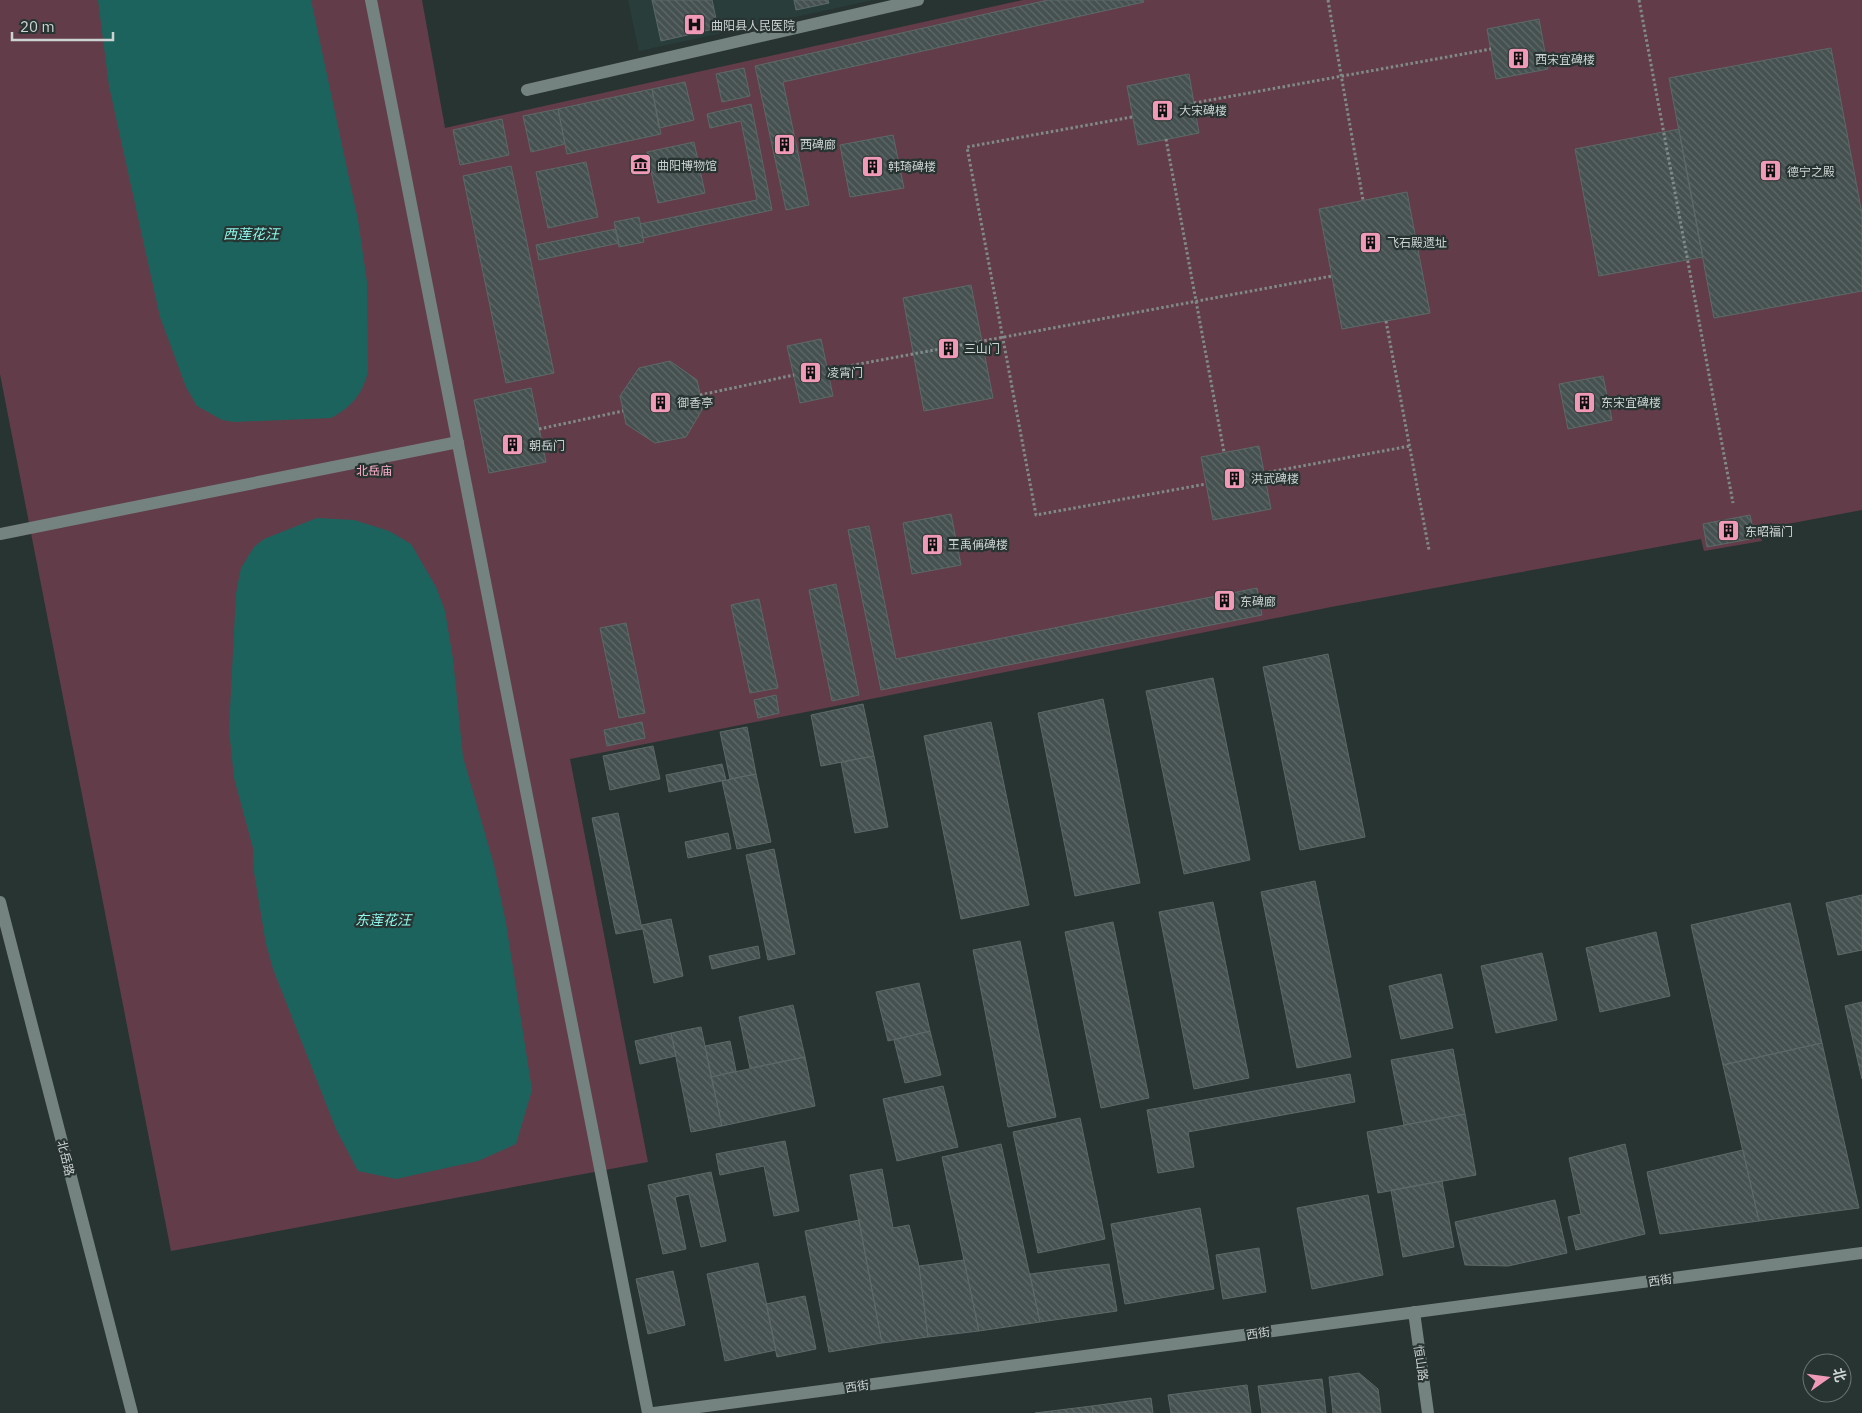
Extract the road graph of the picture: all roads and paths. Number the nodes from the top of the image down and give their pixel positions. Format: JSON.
{"nodes":[{"id":1,"x":371,"y":0,"type":"edge"},
{"id":2,"x":918,"y":0,"type":"edge"},
{"id":3,"x":1328,"y":0,"type":"edge"},
{"id":4,"x":1639,"y":0,"type":"edge"},
{"id":5,"x":1491,"y":48,"type":"dead end"},
{"id":6,"x":1341,"y":76,"type":"junction"},
{"id":7,"x":527,"y":90,"type":"dead end"},
{"id":8,"x":1194,"y":103,"type":"dead end"},
{"id":9,"x":1132,"y":117,"type":"dead end"},
{"id":10,"x":1166,"y":139,"type":"dead end"},
{"id":11,"x":1363,"y":200,"type":"dead end"},
{"id":12,"x":1332,"y":276,"type":"dead end"},
{"id":13,"x":1196,"y":301,"type":"junction"},
{"id":14,"x":1386,"y":321,"type":"dead end"},
{"id":15,"x":1002,"y":337,"type":"junction"},
{"id":16,"x":827,"y":370,"type":"dead end"},
{"id":17,"x":794,"y":375,"type":"dead end"},
{"id":18,"x":700,"y":395,"type":"dead end"},
{"id":19,"x":623,"y":411,"type":"dead end"},
{"id":20,"x":540,"y":429,"type":"dead end"},
{"id":21,"x":458,"y":442,"type":"junction"},
{"id":22,"x":1410,"y":446,"type":"junction"},
{"id":23,"x":1224,"y":452,"type":"dead end"},
{"id":24,"x":1264,"y":473,"type":"dead end"},
{"id":25,"x":1206,"y":484,"type":"dead end"},
{"id":26,"x":1733,"y":503,"type":"dead end"},
{"id":27,"x":0,"y":534,"type":"edge"},
{"id":28,"x":1429,"y":550,"type":"dead end"},
{"id":29,"x":0,"y":902,"type":"edge"},
{"id":30,"x":1862,"y":1253,"type":"edge"},
{"id":31,"x":1414,"y":1312,"type":"junction"},
{"id":32,"x":132,"y":1413,"type":"edge"},
{"id":33,"x":648,"y":1413,"type":"edge"},
{"id":34,"x":654,"y":1413,"type":"edge"},
{"id":35,"x":1428,"y":1413,"type":"edge"}],
"edges":[{"from":1,"to":21,"type":"street"},
{"from":2,"to":7,"type":"street"},
{"from":3,"to":6,"type":"path"},
{"from":4,"to":26,"type":"path"},
{"from":5,"to":6,"type":"path"},
{"from":6,"to":8,"type":"path"},
{"from":6,"to":11,"type":"path"},
{"from":9,"to":15,"type":"path"},
{"from":10,"to":13,"type":"path"},
{"from":12,"to":13,"type":"path"},
{"from":13,"to":15,"type":"path"},
{"from":13,"to":23,"type":"path"},
{"from":14,"to":22,"type":"path"},
{"from":15,"to":16,"type":"path"},
{"from":15,"to":25,"type":"path"},
{"from":17,"to":18,"type":"path"},
{"from":19,"to":20,"type":"path"},
{"from":21,"to":27,"type":"street"},
{"from":21,"to":33,"type":"street"},
{"from":22,"to":24,"type":"path"},
{"from":22,"to":28,"type":"path"},
{"from":29,"to":32,"type":"street","name":"北岳路"},
{"from":30,"to":31,"type":"street","name":"西街"},
{"from":31,"to":34,"type":"street","name":"西街"},
{"from":31,"to":35,"type":"street","name":"恒山路"}]}
